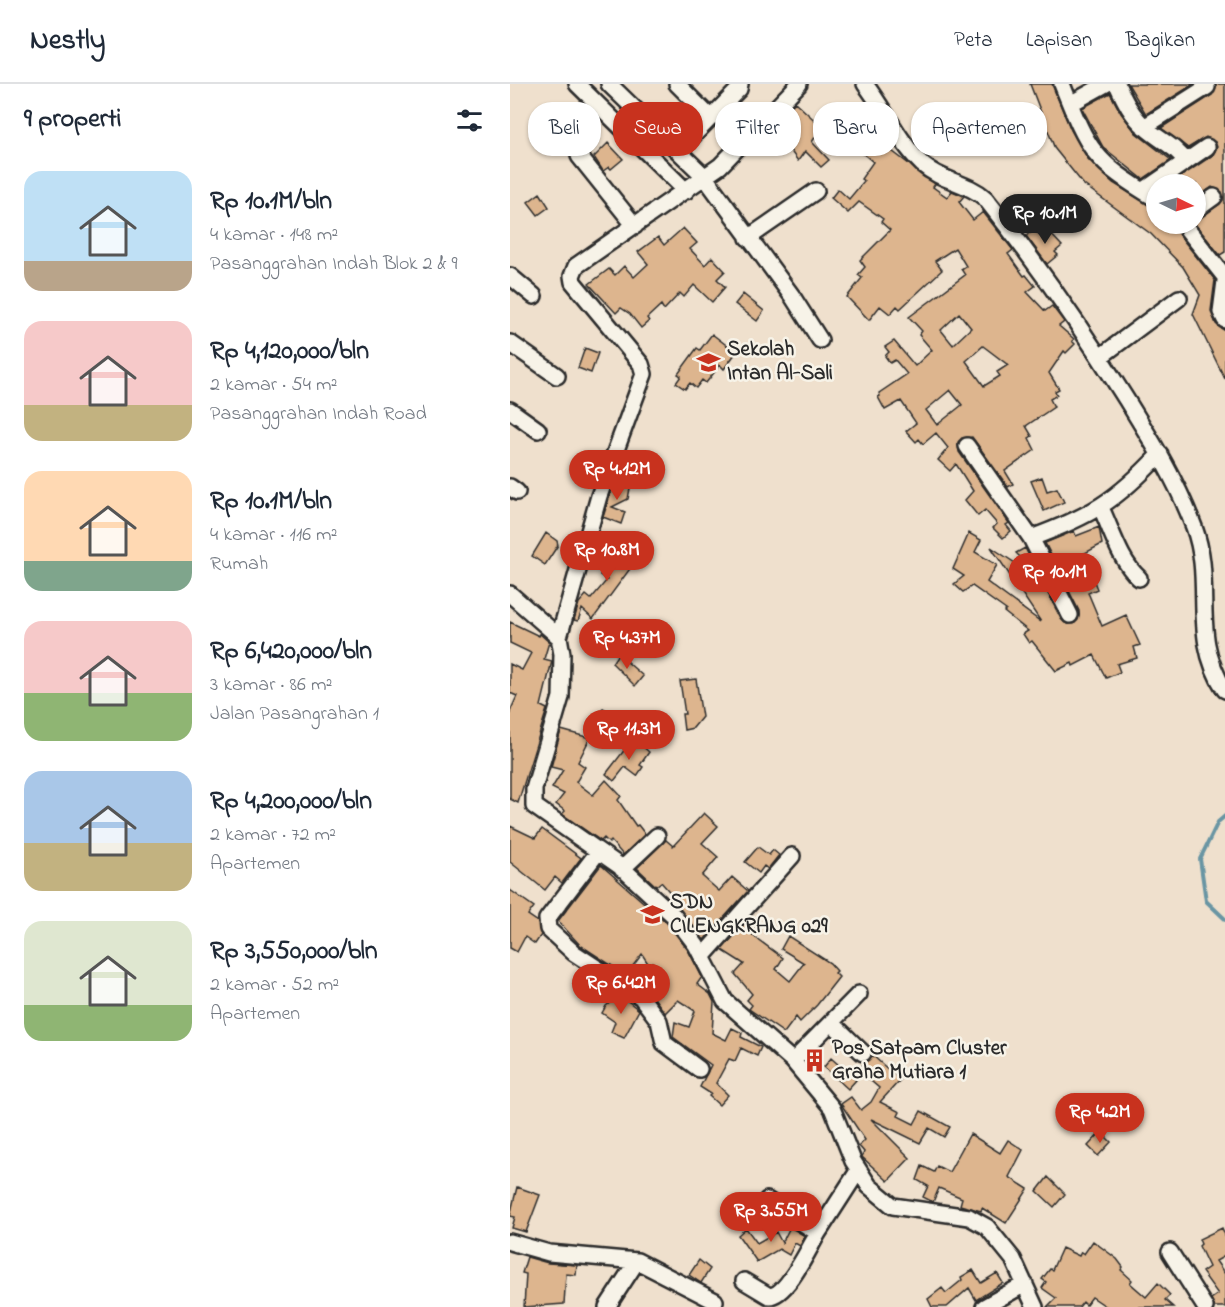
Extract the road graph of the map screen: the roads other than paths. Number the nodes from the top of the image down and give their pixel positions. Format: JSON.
{"nodes":[{"id":1,"x":577,"y":84,"type":"edge"},
{"id":2,"x":609,"y":84,"type":"edge"},
{"id":3,"x":677,"y":84,"type":"edge"},
{"id":4,"x":740,"y":84,"type":"edge"},
{"id":5,"x":799,"y":84,"type":"edge"},
{"id":6,"x":865,"y":84,"type":"edge"},
{"id":7,"x":1062,"y":84,"type":"edge"},
{"id":8,"x":1107,"y":84,"type":"edge"},
{"id":9,"x":1117,"y":84,"type":"edge"},
{"id":10,"x":1207,"y":87,"type":"dead end"},
{"id":11,"x":628,"y":102,"type":"edge"},
{"id":12,"x":1070,"y":104,"type":"junction"},
{"id":13,"x":711,"y":118,"type":"junction"},
{"id":14,"x":703,"y":126,"type":"edge"},
{"id":15,"x":1144,"y":127,"type":"junction"},
{"id":16,"x":1207,"y":147,"type":"dead end"},
{"id":17,"x":579,"y":156,"type":"dead end"},
{"id":18,"x":683,"y":156,"type":"edge"},
{"id":19,"x":1186,"y":162,"type":"junction"},
{"id":20,"x":1173,"y":174,"type":"edge"},
{"id":21,"x":704,"y":176,"type":"junction"},
{"id":22,"x":686,"y":191,"type":"junction"},
{"id":23,"x":816,"y":191,"type":"dead end"},
{"id":24,"x":1146,"y":192,"type":"edge"},
{"id":25,"x":1214,"y":197,"type":"dead end"},
{"id":26,"x":1206,"y":203,"type":"edge"},
{"id":27,"x":635,"y":226,"type":"junction"},
{"id":28,"x":1192,"y":234,"type":"edge"},
{"id":29,"x":748,"y":238,"type":"junction"},
{"id":30,"x":1223,"y":267,"type":"edge"},
{"id":31,"x":510,"y":276,"type":"edge"},
{"id":32,"x":1225,"y":281,"type":"edge"},
{"id":33,"x":534,"y":296,"type":"dead end"},
{"id":34,"x":1179,"y":298,"type":"dead end"},
{"id":35,"x":1225,"y":320,"type":"edge"},
{"id":36,"x":820,"y":340,"type":"dead end"},
{"id":37,"x":510,"y":343,"type":"edge"},
{"id":38,"x":1100,"y":357,"type":"junction"},
{"id":39,"x":558,"y":376,"type":"dead end"},
{"id":40,"x":510,"y":410,"type":"edge"},
{"id":41,"x":538,"y":430,"type":"dead end"},
{"id":42,"x":967,"y":446,"type":"dead end"},
{"id":43,"x":1160,"y":454,"type":"junction"},
{"id":44,"x":1101,"y":508,"type":"junction"},
{"id":45,"x":1031,"y":538,"type":"junction"},
{"id":46,"x":1139,"y":578,"type":"dead end"},
{"id":47,"x":510,"y":594,"type":"edge"},
{"id":48,"x":1070,"y":615,"type":"dead end"},
{"id":49,"x":559,"y":637,"type":"junction"},
{"id":50,"x":1225,"y":690,"type":"edge"},
{"id":51,"x":657,"y":836,"type":"dead end"},
{"id":52,"x":598,"y":852,"type":"junction"},
{"id":53,"x":792,"y":856,"type":"dead end"},
{"id":54,"x":622,"y":869,"type":"junction"},
{"id":55,"x":702,"y":957,"type":"junction"},
{"id":56,"x":859,"y":994,"type":"dead end"},
{"id":57,"x":832,"y":1023,"type":"junction"},
{"id":58,"x":863,"y":1053,"type":"dead end"},
{"id":59,"x":793,"y":1061,"type":"junction"},
{"id":60,"x":699,"y":1069,"type":"dead end"},
{"id":61,"x":858,"y":1171,"type":"junction"},
{"id":62,"x":767,"y":1200,"type":"dead end"},
{"id":63,"x":818,"y":1233,"type":"junction"},
{"id":64,"x":510,"y":1242,"type":"edge"},
{"id":65,"x":1170,"y":1252,"type":"dead end"},
{"id":66,"x":637,"y":1261,"type":"junction"},
{"id":67,"x":744,"y":1281,"type":"dead end"},
{"id":68,"x":1025,"y":1284,"type":"junction"},
{"id":69,"x":715,"y":1300,"type":"dead end"},
{"id":70,"x":607,"y":1307,"type":"edge"},
{"id":71,"x":984,"y":1307,"type":"edge"},
{"id":72,"x":1035,"y":1307,"type":"edge"},
{"id":73,"x":1205,"y":1307,"type":"edge"}],
"edges":[{"from":1,"to":22,"type":"street"},
{"from":2,"to":11,"type":"street"},
{"from":3,"to":13,"type":"street"},
{"from":4,"to":13,"type":"street"},
{"from":5,"to":21,"type":"street"},
{"from":6,"to":38,"type":"street"},
{"from":7,"to":12,"type":"street"},
{"from":8,"to":12,"type":"street"},
{"from":9,"to":15,"type":"street"},
{"from":10,"to":15,"type":"street"},
{"from":12,"to":24,"type":"street"},
{"from":13,"to":14,"type":"street"},
{"from":15,"to":19,"type":"street"},
{"from":16,"to":19,"type":"street"},
{"from":17,"to":27,"type":"street"},
{"from":18,"to":21,"type":"street"},
{"from":19,"to":20,"type":"street"},
{"from":21,"to":22,"type":"street"},
{"from":21,"to":29,"type":"street"},
{"from":22,"to":27,"type":"street"},
{"from":23,"to":29,"type":"street"},
{"from":25,"to":26,"type":"street"},
{"from":27,"to":49,"type":"street"},
{"from":28,"to":30,"type":"street"},
{"from":29,"to":36,"type":"street"},
{"from":31,"to":33,"type":"street"},
{"from":32,"to":35,"type":"street"},
{"from":34,"to":38,"type":"street"},
{"from":37,"to":39,"type":"street"},
{"from":38,"to":43,"type":"street"},
{"from":40,"to":41,"type":"street"},
{"from":42,"to":45,"type":"street"},
{"from":43,"to":44,"type":"street"},
{"from":43,"to":50,"type":"street"},
{"from":44,"to":45,"type":"street"},
{"from":44,"to":46,"type":"street"},
{"from":45,"to":48,"type":"street"},
{"from":47,"to":49,"type":"street"},
{"from":49,"to":52,"type":"street"},
{"from":51,"to":54,"type":"street"},
{"from":52,"to":54,"type":"street"},
{"from":52,"to":60,"type":"street"},
{"from":53,"to":55,"type":"street"},
{"from":54,"to":55,"type":"street"},
{"from":55,"to":59,"type":"street"},
{"from":56,"to":57,"type":"street"},
{"from":57,"to":58,"type":"street"},
{"from":57,"to":59,"type":"street"},
{"from":59,"to":61,"type":"street"},
{"from":61,"to":63,"type":"street"},
{"from":61,"to":68,"type":"street"},
{"from":62,"to":63,"type":"street"},
{"from":63,"to":67,"type":"street"},
{"from":64,"to":66,"type":"street"},
{"from":65,"to":73,"type":"street"},
{"from":66,"to":69,"type":"street"},
{"from":66,"to":70,"type":"street"},
{"from":68,"to":71,"type":"street"},
{"from":68,"to":72,"type":"street"}]}
